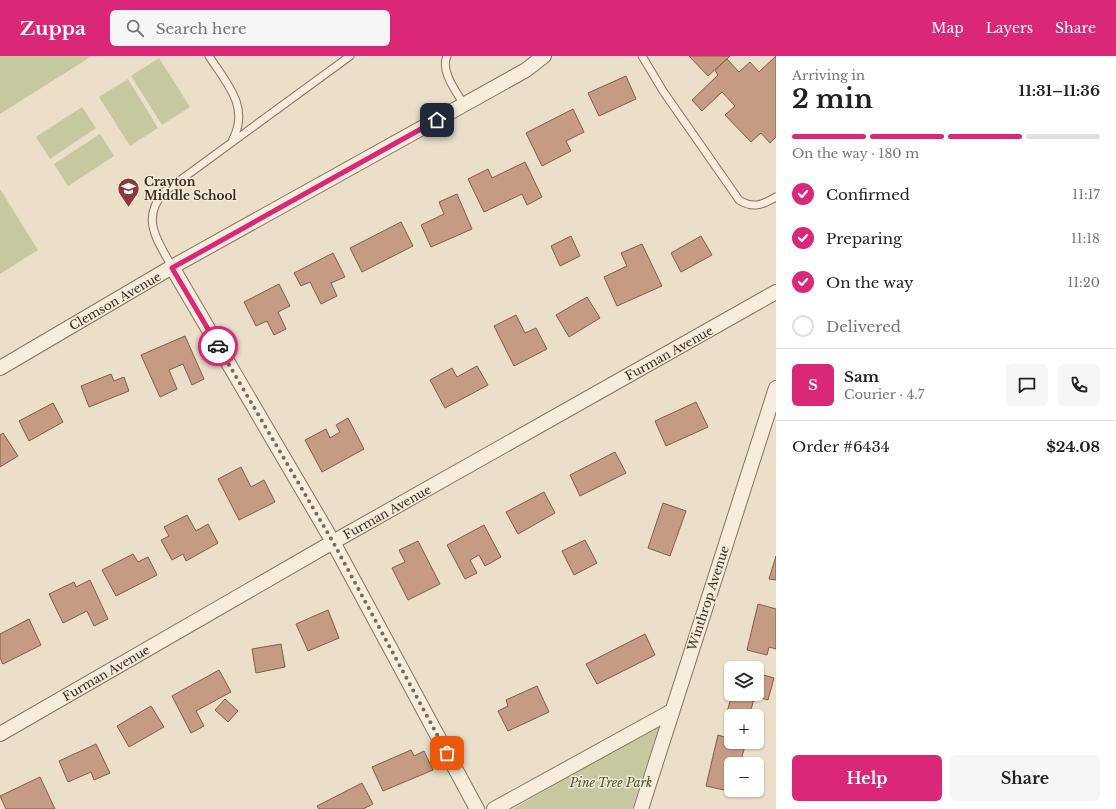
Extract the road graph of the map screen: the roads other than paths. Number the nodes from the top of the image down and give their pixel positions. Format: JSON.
{"nodes":[{"id":1,"x":209,"y":56,"type":"edge"},
{"id":2,"x":350,"y":56,"type":"edge"},
{"id":3,"x":447,"y":56,"type":"edge"},
{"id":4,"x":544,"y":56,"type":"edge"},
{"id":5,"x":642,"y":56,"type":"edge"},
{"id":6,"x":464,"y":105,"type":"junction"},
{"id":7,"x":232,"y":140,"type":"junction"},
{"id":8,"x":776,"y":197,"type":"edge"},
{"id":9,"x":172,"y":268,"type":"junction"},
{"id":10,"x":776,"y":292,"type":"edge"},
{"id":11,"x":0,"y":368,"type":"edge"},
{"id":12,"x":776,"y":388,"type":"edge"},
{"id":13,"x":333,"y":542,"type":"junction"},
{"id":14,"x":672,"y":711,"type":"junction"},
{"id":15,"x":0,"y":734,"type":"edge"},
{"id":16,"x":477,"y":809,"type":"edge"},
{"id":17,"x":494,"y":809,"type":"edge"},
{"id":18,"x":641,"y":809,"type":"edge"}],
"edges":[{"from":1,"to":7,"type":"lane"},
{"from":2,"to":7,"type":"lane"},
{"from":3,"to":6,"type":"lane"},
{"from":4,"to":6,"type":"street","name":"Clemson Avenue"},
{"from":5,"to":8,"type":"lane"},
{"from":6,"to":9,"type":"street","name":"Clemson Avenue"},
{"from":7,"to":9,"type":"lane"},
{"from":9,"to":11,"type":"street","name":"Clemson Avenue"},
{"from":9,"to":13,"type":"street"},
{"from":10,"to":13,"type":"street","name":"Furman Avenue"},
{"from":12,"to":14,"type":"street","name":"Winthrop Avenue"},
{"from":13,"to":15,"type":"street","name":"Furman Avenue"},
{"from":13,"to":16,"type":"street"},
{"from":14,"to":17,"type":"street"},
{"from":14,"to":18,"type":"street","name":"Winthrop Avenue"}]}
